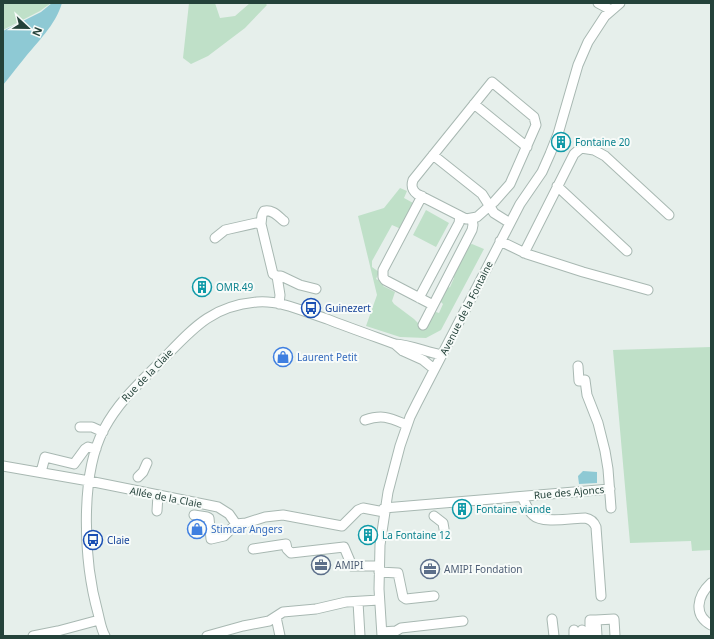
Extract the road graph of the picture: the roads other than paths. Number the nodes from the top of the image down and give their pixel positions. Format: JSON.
{"nodes":[{"id":1,"x":598,"y":3,"type":"edge"},
{"id":2,"x":620,"y":3,"type":"edge"},
{"id":3,"x":611,"y":10,"type":"junction"},
{"id":4,"x":474,"y":104,"type":"junction"},
{"id":5,"x":526,"y":148,"type":"junction"},
{"id":6,"x":433,"y":155,"type":"junction"},
{"id":7,"x":558,"y":186,"type":"junction"},
{"id":8,"x":422,"y":196,"type":"junction"},
{"id":9,"x":489,"y":206,"type":"junction"},
{"id":10,"x":669,"y":215,"type":"dead end"},
{"id":11,"x":460,"y":216,"type":"junction"},
{"id":12,"x":472,"y":219,"type":"junction"},
{"id":13,"x":284,"y":221,"type":"dead end"},
{"id":14,"x":510,"y":223,"type":"junction"},
{"id":15,"x":261,"y":224,"type":"junction"},
{"id":16,"x":215,"y":238,"type":"dead end"},
{"id":17,"x":500,"y":241,"type":"junction"},
{"id":18,"x":627,"y":250,"type":"dead end"},
{"id":19,"x":524,"y":253,"type":"junction"},
{"id":20,"x":276,"y":276,"type":"junction"},
{"id":21,"x":316,"y":289,"type":"dead end"},
{"id":22,"x":648,"y":290,"type":"dead end"},
{"id":23,"x":419,"y":298,"type":"junction"},
{"id":24,"x":279,"y":304,"type":"junction"},
{"id":25,"x":433,"y":305,"type":"junction"},
{"id":26,"x":423,"y":325,"type":"dead end"},
{"id":27,"x":395,"y":344,"type":"junction"},
{"id":28,"x":442,"y":355,"type":"junction"},
{"id":29,"x":578,"y":366,"type":"dead end"},
{"id":30,"x":434,"y":369,"type":"junction"},
{"id":31,"x":365,"y":420,"type":"dead end"},
{"id":32,"x":407,"y":425,"type":"junction"},
{"id":33,"x":80,"y":427,"type":"dead end"},
{"id":34,"x":103,"y":432,"type":"junction"},
{"id":35,"x":96,"y":449,"type":"junction"},
{"id":36,"x":146,"y":463,"type":"dead end"},
{"id":37,"x":3,"y":466,"type":"edge"},
{"id":38,"x":41,"y":472,"type":"junction"},
{"id":39,"x":138,"y":477,"type":"dead end"},
{"id":40,"x":89,"y":481,"type":"junction"},
{"id":41,"x":610,"y":489,"type":"junction"},
{"id":42,"x":158,"y":495,"type":"junction"},
{"id":43,"x":522,"y":496,"type":"junction"},
{"id":44,"x":195,"y":502,"type":"junction"},
{"id":45,"x":434,"y":504,"type":"junction"},
{"id":46,"x":612,"y":508,"type":"dead end"},
{"id":47,"x":384,"y":510,"type":"junction"},
{"id":48,"x":157,"y":511,"type":"dead end"},
{"id":49,"x":236,"y":524,"type":"junction"},
{"id":50,"x":444,"y":529,"type":"dead end"},
{"id":51,"x":253,"y":549,"type":"dead end"},
{"id":52,"x":379,"y":569,"type":"junction"},
{"id":53,"x":711,"y":583,"type":"edge"},
{"id":54,"x":434,"y":596,"type":"dead end"},
{"id":55,"x":601,"y":596,"type":"dead end"},
{"id":56,"x":379,"y":600,"type":"junction"},
{"id":57,"x":358,"y":602,"type":"junction"},
{"id":58,"x":276,"y":617,"type":"junction"},
{"id":59,"x":552,"y":618,"type":"dead end"},
{"id":60,"x":99,"y":620,"type":"junction"},
{"id":61,"x":596,"y":620,"type":"junction"},
{"id":62,"x":463,"y":622,"type":"dead end"},
{"id":63,"x":711,"y":625,"type":"edge"},
{"id":64,"x":227,"y":633,"type":"edge"},
{"id":65,"x":55,"y":634,"type":"edge"},
{"id":66,"x":382,"y":634,"type":"edge"},
{"id":67,"x":397,"y":634,"type":"edge"},
{"id":68,"x":33,"y":636,"type":"edge"},
{"id":69,"x":105,"y":636,"type":"edge"},
{"id":70,"x":207,"y":636,"type":"edge"},
{"id":71,"x":280,"y":636,"type":"edge"},
{"id":72,"x":360,"y":636,"type":"edge"},
{"id":73,"x":554,"y":636,"type":"edge"},
{"id":74,"x":590,"y":636,"type":"edge"},
{"id":75,"x":597,"y":636,"type":"edge"},
{"id":76,"x":615,"y":636,"type":"edge"}],
"edges":[{"from":1,"to":3,"type":"street"},
{"from":2,"to":3,"type":"street","name":"Avenue de la Fontaine"},
{"from":3,"to":14,"type":"street","name":"Avenue de la Fontaine"},
{"from":4,"to":5,"type":"street"},
{"from":4,"to":5,"type":"street"},
{"from":4,"to":6,"type":"street"},
{"from":5,"to":9,"type":"street"},
{"from":6,"to":8,"type":"street"},
{"from":6,"to":9,"type":"street"},
{"from":7,"to":10,"type":"street"},
{"from":7,"to":18,"type":"street"},
{"from":7,"to":19,"type":"street"},
{"from":8,"to":11,"type":"street"},
{"from":8,"to":23,"type":"street"},
{"from":9,"to":12,"type":"street"},
{"from":9,"to":14,"type":"street"},
{"from":11,"to":12,"type":"street"},
{"from":11,"to":23,"type":"street"},
{"from":12,"to":25,"type":"street"},
{"from":13,"to":15,"type":"street"},
{"from":14,"to":17,"type":"street","name":"Avenue de la Fontaine"},
{"from":15,"to":16,"type":"street"},
{"from":15,"to":20,"type":"street"},
{"from":17,"to":19,"type":"street"},
{"from":17,"to":28,"type":"street","name":"Avenue de la Fontaine"},
{"from":19,"to":22,"type":"street"},
{"from":20,"to":21,"type":"street"},
{"from":20,"to":24,"type":"street"},
{"from":23,"to":25,"type":"street"},
{"from":24,"to":27,"type":"street","name":"Rue de la Claie"},
{"from":24,"to":34,"type":"street","name":"Rue de la Claie"},
{"from":25,"to":26,"type":"street"},
{"from":27,"to":28,"type":"street","name":"Rue de la Claie"},
{"from":27,"to":30,"type":"street","name":"Rue de la Claie"},
{"from":28,"to":30,"type":"street","name":"Avenue de la Fontaine"},
{"from":29,"to":41,"type":"street"},
{"from":30,"to":32,"type":"street","name":"Avenue de la Fontaine"},
{"from":31,"to":32,"type":"street"},
{"from":32,"to":47,"type":"street","name":"Avenue de la Fontaine"},
{"from":33,"to":34,"type":"street"},
{"from":34,"to":35,"type":"street","name":"Rue de la Claie"},
{"from":35,"to":38,"type":"street"},
{"from":35,"to":40,"type":"street","name":"Rue de la Claie"},
{"from":36,"to":39,"type":"street"},
{"from":37,"to":38,"type":"street","name":"Allée de la Claie"},
{"from":38,"to":40,"type":"street","name":"Allée de la Claie"},
{"from":40,"to":42,"type":"street","name":"Allée de la Claie"},
{"from":40,"to":60,"type":"street","name":"Rue de la Claie"},
{"from":41,"to":43,"type":"street","name":"Rue des Ajoncs"},
{"from":41,"to":46,"type":"street"},
{"from":42,"to":44,"type":"street","name":"Allée de la Claie"},
{"from":42,"to":48,"type":"street"},
{"from":43,"to":45,"type":"street","name":"Rue des Ajoncs"},
{"from":43,"to":55,"type":"street"},
{"from":44,"to":49,"type":"street","name":"Allée de la Claie"},
{"from":44,"to":49,"type":"street"},
{"from":45,"to":47,"type":"street","name":"Rue des Ajoncs"},
{"from":45,"to":50,"type":"street"},
{"from":47,"to":49,"type":"street","name":"Rue des Ajoncs"},
{"from":47,"to":52,"type":"street","name":"Avenue de la Fontaine"},
{"from":51,"to":52,"type":"street"},
{"from":52,"to":54,"type":"street"},
{"from":52,"to":56,"type":"street","name":"Avenue de la Fontaine"},
{"from":53,"to":63,"type":"street"},
{"from":56,"to":57,"type":"street"},
{"from":56,"to":66,"type":"street","name":"Avenue de la Fontaine"},
{"from":57,"to":58,"type":"street"},
{"from":57,"to":72,"type":"street"},
{"from":58,"to":64,"type":"street"},
{"from":58,"to":71,"type":"street"},
{"from":59,"to":73,"type":"street"},
{"from":60,"to":65,"type":"street"},
{"from":60,"to":69,"type":"street","name":"Rue de la Claie"},
{"from":61,"to":74,"type":"street"},
{"from":61,"to":75,"type":"street"},
{"from":61,"to":76,"type":"street"},
{"from":62,"to":67,"type":"street"},
{"from":64,"to":70,"type":"street"},
{"from":65,"to":68,"type":"street"},
{"from":66,"to":67,"type":"street"}]}
